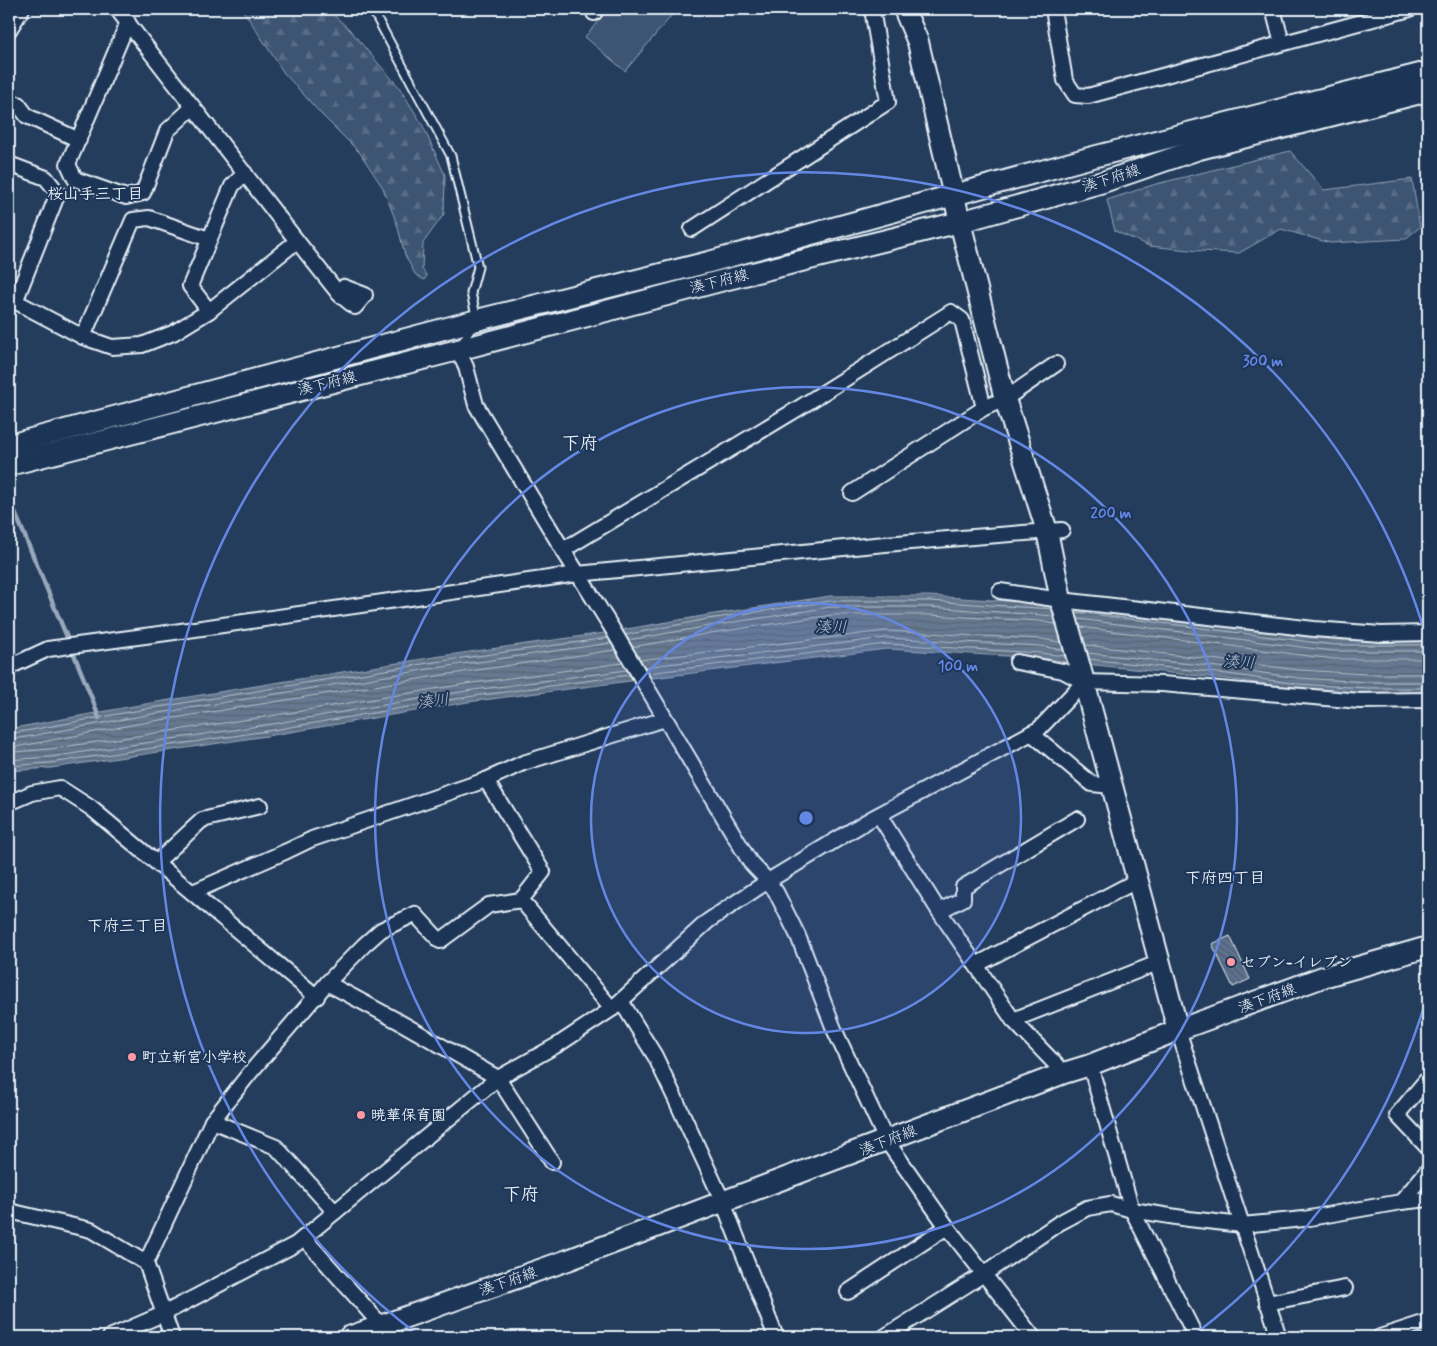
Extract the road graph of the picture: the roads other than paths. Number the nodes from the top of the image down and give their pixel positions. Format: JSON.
{"nodes":[{"id":1,"x":22,"y":9,"type":"edge"},
{"id":2,"x":117,"y":9,"type":"edge"},
{"id":3,"x":372,"y":9,"type":"edge"},
{"id":4,"x":872,"y":9,"type":"edge"},
{"id":5,"x":904,"y":9,"type":"edge"},
{"id":6,"x":1056,"y":9,"type":"edge"},
{"id":7,"x":1273,"y":9,"type":"edge"},
{"id":8,"x":1410,"y":9,"type":"edge"},
{"id":9,"x":128,"y":22,"type":"junction"},
{"id":10,"x":9,"y":30,"type":"edge"},
{"id":11,"x":1282,"y":43,"type":"junction"},
{"id":12,"x":1428,"y":72,"type":"edge"},
{"id":13,"x":1428,"y":91,"type":"edge"},
{"id":14,"x":18,"y":104,"type":"dead end"},
{"id":15,"x":193,"y":107,"type":"junction"},
{"id":16,"x":79,"y":140,"type":"junction"},
{"id":17,"x":9,"y":164,"type":"edge"},
{"id":18,"x":245,"y":173,"type":"junction"},
{"id":19,"x":955,"y":194,"type":"junction"},
{"id":20,"x":960,"y":222,"type":"junction"},
{"id":21,"x":692,"y":229,"type":"dead end"},
{"id":22,"x":210,"y":239,"type":"junction"},
{"id":23,"x":297,"y":241,"type":"junction"},
{"id":24,"x":339,"y":294,"type":"dead end"},
{"id":25,"x":12,"y":300,"type":"edge"},
{"id":26,"x":209,"y":311,"type":"junction"},
{"id":27,"x":478,"y":320,"type":"junction"},
{"id":28,"x":83,"y":337,"type":"junction"},
{"id":29,"x":458,"y":350,"type":"junction"},
{"id":30,"x":1056,"y":364,"type":"dead end"},
{"id":31,"x":1005,"y":399,"type":"junction"},
{"id":32,"x":984,"y":408,"type":"junction"},
{"id":33,"x":9,"y":445,"type":"edge"},
{"id":34,"x":9,"y":465,"type":"edge"},
{"id":35,"x":852,"y":493,"type":"dead end"},
{"id":36,"x":1055,"y":531,"type":"junction"},
{"id":37,"x":563,"y":550,"type":"junction"},
{"id":38,"x":577,"y":574,"type":"junction"},
{"id":39,"x":1000,"y":591,"type":"dead end"},
{"id":40,"x":1061,"y":600,"type":"junction"},
{"id":41,"x":1428,"y":633,"type":"edge"},
{"id":42,"x":1016,"y":662,"type":"dead end"},
{"id":43,"x":9,"y":667,"type":"edge"},
{"id":44,"x":1084,"y":682,"type":"junction"},
{"id":45,"x":1428,"y":700,"type":"edge"},
{"id":46,"x":664,"y":719,"type":"junction"},
{"id":47,"x":1031,"y":733,"type":"junction"},
{"id":48,"x":486,"y":780,"type":"junction"},
{"id":49,"x":1112,"y":786,"type":"junction"},
{"id":50,"x":9,"y":803,"type":"edge"},
{"id":51,"x":260,"y":806,"type":"dead end"},
{"id":52,"x":879,"y":815,"type":"junction"},
{"id":53,"x":1077,"y":819,"type":"dead end"},
{"id":54,"x":157,"y":862,"type":"junction"},
{"id":55,"x":1138,"y":880,"type":"junction"},
{"id":56,"x":768,"y":881,"type":"junction"},
{"id":57,"x":193,"y":892,"type":"junction"},
{"id":58,"x":521,"y":900,"type":"junction"},
{"id":59,"x":939,"y":911,"type":"junction"},
{"id":60,"x":1428,"y":947,"type":"edge"},
{"id":61,"x":1160,"y":962,"type":"junction"},
{"id":62,"x":976,"y":965,"type":"junction"},
{"id":63,"x":328,"y":984,"type":"junction"},
{"id":64,"x":317,"y":997,"type":"junction"},
{"id":65,"x":616,"y":1005,"type":"junction"},
{"id":66,"x":1013,"y":1020,"type":"junction"},
{"id":67,"x":1178,"y":1030,"type":"junction"},
{"id":68,"x":1090,"y":1065,"type":"junction"},
{"id":69,"x":1064,"y":1073,"type":"junction"},
{"id":70,"x":498,"y":1078,"type":"junction"},
{"id":71,"x":1428,"y":1078,"type":"edge"},
{"id":72,"x":212,"y":1121,"type":"junction"},
{"id":73,"x":886,"y":1140,"type":"junction"},
{"id":74,"x":1428,"y":1148,"type":"edge"},
{"id":75,"x":552,"y":1162,"type":"dead end"},
{"id":76,"x":1428,"y":1170,"type":"edge"},
{"id":77,"x":1428,"y":1199,"type":"edge"},
{"id":78,"x":723,"y":1202,"type":"junction"},
{"id":79,"x":1401,"y":1202,"type":"junction"},
{"id":80,"x":1132,"y":1210,"type":"junction"},
{"id":81,"x":9,"y":1211,"type":"edge"},
{"id":82,"x":335,"y":1212,"type":"junction"},
{"id":83,"x":1242,"y":1225,"type":"junction"},
{"id":84,"x":947,"y":1227,"type":"junction"},
{"id":85,"x":304,"y":1238,"type":"junction"},
{"id":86,"x":146,"y":1263,"type":"junction"},
{"id":87,"x":984,"y":1274,"type":"junction"},
{"id":88,"x":1346,"y":1288,"type":"dead end"},
{"id":89,"x":848,"y":1292,"type":"dead end"},
{"id":90,"x":1268,"y":1303,"type":"junction"},
{"id":91,"x":163,"y":1314,"type":"junction"},
{"id":92,"x":1428,"y":1328,"type":"edge"},
{"id":93,"x":386,"y":1331,"type":"edge"},
{"id":94,"x":110,"y":1337,"type":"edge"},
{"id":95,"x":172,"y":1337,"type":"edge"},
{"id":96,"x":349,"y":1337,"type":"edge"},
{"id":97,"x":776,"y":1337,"type":"edge"},
{"id":98,"x":884,"y":1337,"type":"edge"},
{"id":99,"x":1033,"y":1337,"type":"edge"},
{"id":100,"x":1196,"y":1337,"type":"edge"},
{"id":101,"x":1279,"y":1337,"type":"edge"},
{"id":102,"x":1380,"y":1337,"type":"edge"}],
"edges":[{"from":1,"to":10,"type":"street"},
{"from":2,"to":9,"type":"street"},
{"from":3,"to":27,"type":"lane"},
{"from":4,"to":21,"type":"street"},
{"from":5,"to":19,"type":"main road"},
{"from":6,"to":11,"type":"street"},
{"from":7,"to":11,"type":"street"},
{"from":8,"to":11,"type":"street"},
{"from":9,"to":15,"type":"street"},
{"from":9,"to":16,"type":"street"},
{"from":12,"to":19,"type":"main road","name":"湊下府線"},
{"from":13,"to":20,"type":"main road","name":"湊下府線"},
{"from":14,"to":16,"type":"street"},
{"from":15,"to":16,"type":"street"},
{"from":15,"to":18,"type":"street"},
{"from":17,"to":25,"type":"street"},
{"from":18,"to":22,"type":"street"},
{"from":18,"to":23,"type":"street"},
{"from":19,"to":20,"type":"main road"},
{"from":19,"to":27,"type":"main road","name":"湊下府線"},
{"from":20,"to":29,"type":"main road","name":"湊下府線"},
{"from":20,"to":31,"type":"main road"},
{"from":22,"to":26,"type":"street"},
{"from":22,"to":28,"type":"street"},
{"from":23,"to":24,"type":"street"},
{"from":23,"to":26,"type":"street"},
{"from":25,"to":28,"type":"street"},
{"from":26,"to":28,"type":"street"},
{"from":27,"to":29,"type":"lane"},
{"from":27,"to":33,"type":"main road","name":"湊下府線"},
{"from":29,"to":34,"type":"main road","name":"湊下府線"},
{"from":29,"to":37,"type":"street"},
{"from":30,"to":31,"type":"street"},
{"from":31,"to":32,"type":"street"},
{"from":31,"to":36,"type":"main road"},
{"from":32,"to":35,"type":"street"},
{"from":32,"to":37,"type":"street"},
{"from":36,"to":38,"type":"street"},
{"from":36,"to":40,"type":"main road"},
{"from":37,"to":38,"type":"street"},
{"from":38,"to":43,"type":"street"},
{"from":38,"to":46,"type":"street"},
{"from":39,"to":40,"type":"street"},
{"from":40,"to":41,"type":"street"},
{"from":40,"to":44,"type":"main road"},
{"from":42,"to":44,"type":"street"},
{"from":44,"to":45,"type":"street"},
{"from":44,"to":47,"type":"street"},
{"from":44,"to":49,"type":"main road"},
{"from":46,"to":48,"type":"street"},
{"from":46,"to":56,"type":"street"},
{"from":47,"to":49,"type":"street"},
{"from":47,"to":52,"type":"street"},
{"from":48,"to":57,"type":"street"},
{"from":48,"to":58,"type":"street"},
{"from":49,"to":55,"type":"main road"},
{"from":50,"to":54,"type":"street"},
{"from":51,"to":54,"type":"street"},
{"from":52,"to":56,"type":"street"},
{"from":52,"to":59,"type":"street"},
{"from":53,"to":59,"type":"street"},
{"from":54,"to":57,"type":"street"},
{"from":55,"to":61,"type":"main road"},
{"from":55,"to":62,"type":"street"},
{"from":56,"to":65,"type":"street"},
{"from":56,"to":73,"type":"street"},
{"from":57,"to":64,"type":"street"},
{"from":58,"to":63,"type":"street"},
{"from":58,"to":65,"type":"street"},
{"from":59,"to":62,"type":"street"},
{"from":60,"to":67,"type":"main road","name":"湊下府線"},
{"from":61,"to":66,"type":"street"},
{"from":61,"to":67,"type":"main road"},
{"from":62,"to":66,"type":"street"},
{"from":63,"to":64,"type":"street"},
{"from":63,"to":70,"type":"street"},
{"from":64,"to":72,"type":"street"},
{"from":65,"to":70,"type":"street"},
{"from":65,"to":78,"type":"street"},
{"from":66,"to":69,"type":"street"},
{"from":67,"to":68,"type":"main road","name":"湊下府線"},
{"from":67,"to":83,"type":"street"},
{"from":68,"to":69,"type":"main road","name":"湊下府線"},
{"from":68,"to":80,"type":"street"},
{"from":69,"to":73,"type":"main road","name":"湊下府線"},
{"from":70,"to":75,"type":"street"},
{"from":70,"to":82,"type":"street"},
{"from":71,"to":74,"type":"street"},
{"from":72,"to":82,"type":"street"},
{"from":72,"to":86,"type":"street"},
{"from":73,"to":78,"type":"main road","name":"湊下府線"},
{"from":73,"to":84,"type":"street"},
{"from":76,"to":79,"type":"street"},
{"from":77,"to":79,"type":"street"},
{"from":78,"to":93,"type":"main road","name":"湊下府線"},
{"from":78,"to":97,"type":"street"},
{"from":79,"to":83,"type":"street"},
{"from":80,"to":83,"type":"street"},
{"from":80,"to":87,"type":"street"},
{"from":80,"to":100,"type":"street"},
{"from":81,"to":86,"type":"street"},
{"from":82,"to":85,"type":"street"},
{"from":83,"to":90,"type":"street"},
{"from":84,"to":87,"type":"street"},
{"from":84,"to":89,"type":"street"},
{"from":85,"to":91,"type":"street"},
{"from":85,"to":93,"type":"street"},
{"from":86,"to":91,"type":"street"},
{"from":87,"to":98,"type":"street"},
{"from":87,"to":99,"type":"street"},
{"from":88,"to":90,"type":"street"},
{"from":90,"to":101,"type":"street"},
{"from":91,"to":94,"type":"street"},
{"from":91,"to":95,"type":"street"},
{"from":92,"to":102,"type":"street"},
{"from":93,"to":96,"type":"main road","name":"湊下府線"}]}
